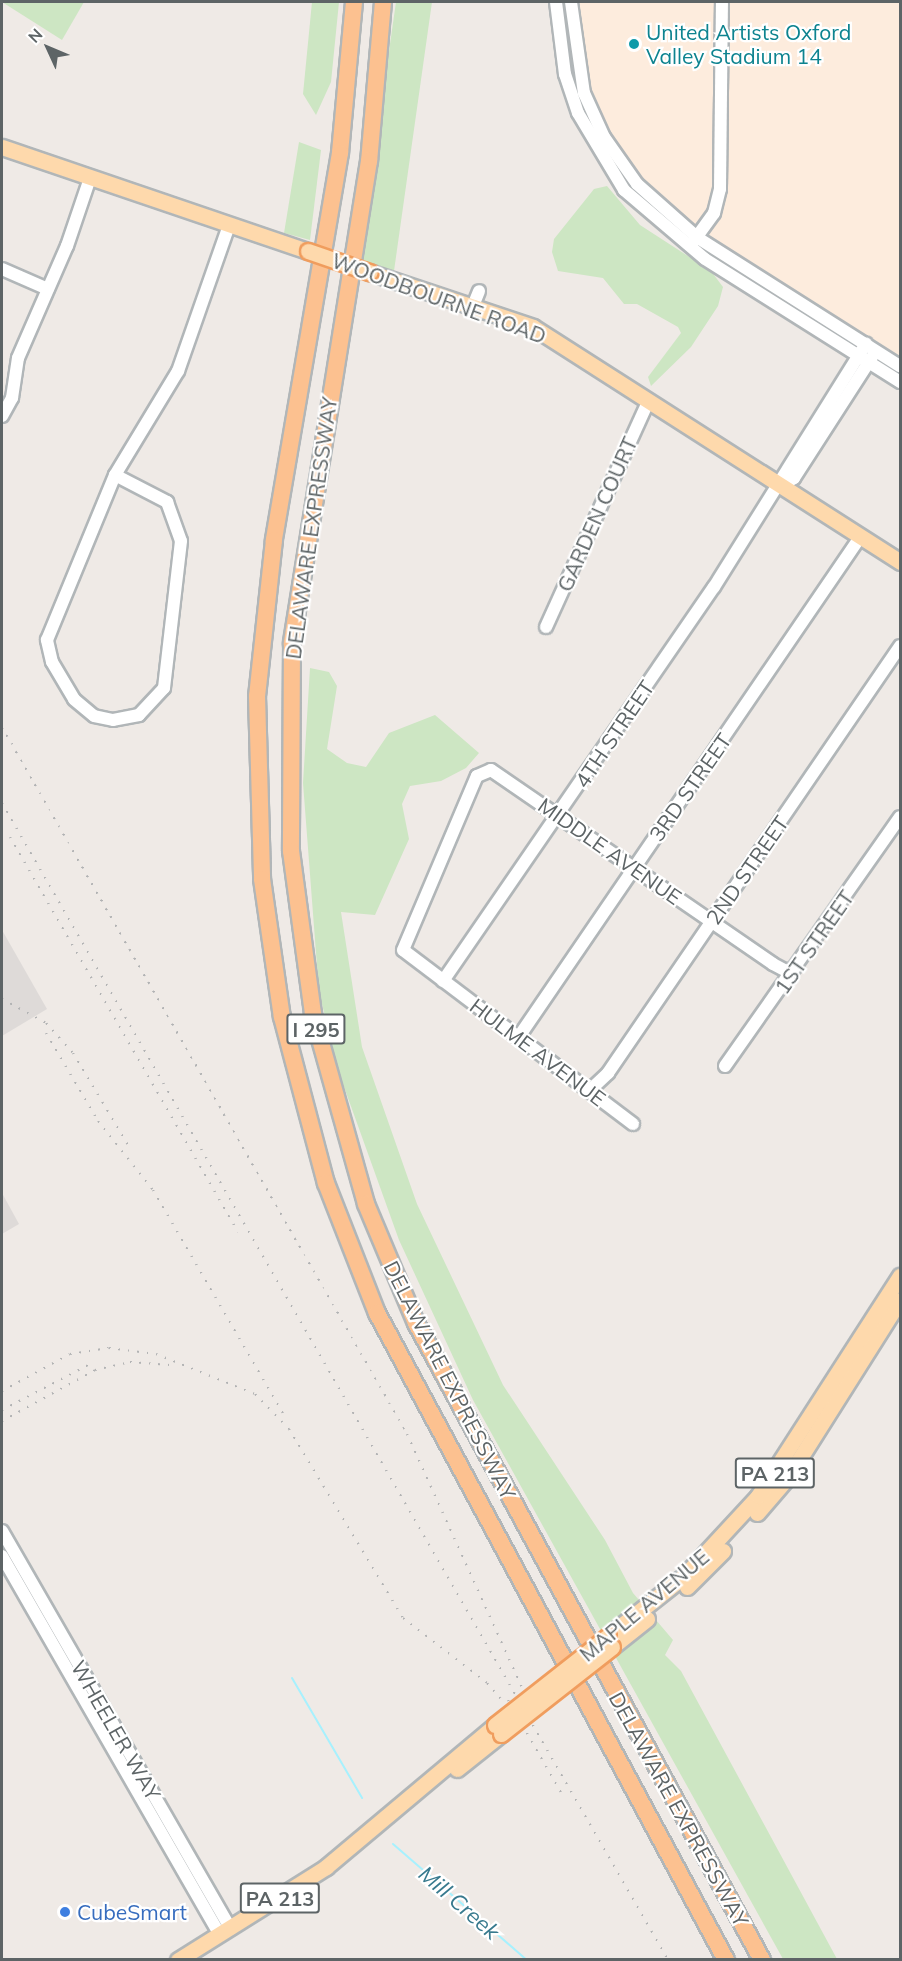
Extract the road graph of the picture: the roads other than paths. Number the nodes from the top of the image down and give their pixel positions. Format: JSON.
{"nodes":[{"id":1,"x":354,"y":2,"type":"edge"},
{"id":2,"x":383,"y":2,"type":"edge"},
{"id":3,"x":556,"y":2,"type":"edge"},
{"id":4,"x":570,"y":2,"type":"edge"},
{"id":5,"x":723,"y":2,"type":"edge"},
{"id":6,"x":2,"y":147,"type":"edge"},
{"id":7,"x":90,"y":178,"type":"junction"},
{"id":8,"x":229,"y":225,"type":"junction"},
{"id":9,"x":698,"y":238,"type":"junction"},
{"id":10,"x":688,"y":247,"type":"junction"},
{"id":11,"x":2,"y":268,"type":"edge"},
{"id":12,"x":48,"y":289,"type":"junction"},
{"id":13,"x":479,"y":291,"type":"dead end"},
{"id":14,"x":472,"y":306,"type":"junction"},
{"id":15,"x":872,"y":347,"type":"junction"},
{"id":16,"x":863,"y":359,"type":"junction"},
{"id":17,"x":900,"y":366,"type":"edge"},
{"id":18,"x":900,"y":382,"type":"edge"},
{"id":19,"x":648,"y":402,"type":"junction"},
{"id":20,"x":2,"y":416,"type":"edge"},
{"id":21,"x":115,"y":475,"type":"junction"},
{"id":22,"x":782,"y":485,"type":"junction"},
{"id":23,"x":861,"y":536,"type":"junction"},
{"id":24,"x":900,"y":562,"type":"edge"},
{"id":25,"x":546,"y":627,"type":"dead end"},
{"id":26,"x":900,"y":646,"type":"edge"},
{"id":27,"x":484,"y":770,"type":"joint"},
{"id":28,"x":558,"y":815,"type":"junction"},
{"id":29,"x":900,"y":817,"type":"edge"},
{"id":30,"x":634,"y":867,"type":"junction"},
{"id":31,"x":712,"y":921,"type":"junction"},
{"id":32,"x":795,"y":968,"type":"junction"},
{"id":33,"x":443,"y":981,"type":"junction"},
{"id":34,"x":518,"y":1038,"type":"junction"},
{"id":35,"x":725,"y":1066,"type":"dead end"},
{"id":36,"x":590,"y":1090,"type":"junction"},
{"id":37,"x":633,"y":1124,"type":"dead end"},
{"id":38,"x":900,"y":1275,"type":"edge"},
{"id":39,"x":900,"y":1300,"type":"edge"},
{"id":40,"x":2,"y":1532,"type":"edge"},
{"id":41,"x":2,"y":1556,"type":"edge"},
{"id":42,"x":610,"y":1642,"type":"junction"},
{"id":43,"x":225,"y":1932,"type":"junction"},
{"id":44,"x":178,"y":1959,"type":"edge"},
{"id":45,"x":726,"y":1959,"type":"edge"},
{"id":46,"x":762,"y":1959,"type":"edge"}],
"edges":[{"from":1,"to":45,"type":"highway","name":"DELAWARE EXPRESSWAY","number":"I 295"},
{"from":2,"to":46,"type":"highway","name":"DELAWARE EXPRESSWAY","number":"I 295"},
{"from":3,"to":10,"type":"street"},
{"from":4,"to":9,"type":"street"},
{"from":5,"to":9,"type":"street"},
{"from":6,"to":7,"type":"main road","name":"WOODBOURNE ROAD"},
{"from":7,"to":8,"type":"main road","name":"WOODBOURNE ROAD"},
{"from":7,"to":12,"type":"street"},
{"from":8,"to":14,"type":"main road","name":"WOODBOURNE ROAD","bridge":true},
{"from":8,"to":21,"type":"street"},
{"from":9,"to":10,"type":"street"},
{"from":9,"to":15,"type":"street"},
{"from":10,"to":16,"type":"street"},
{"from":11,"to":12,"type":"street"},
{"from":12,"to":20,"type":"street"},
{"from":13,"to":14,"type":"street"},
{"from":14,"to":19,"type":"main road","name":"WOODBOURNE ROAD"},
{"from":15,"to":16,"type":"street","name":"4TH STREET"},
{"from":15,"to":17,"type":"street"},
{"from":16,"to":18,"type":"street"},
{"from":16,"to":22,"type":"street","name":"4TH STREET"},
{"from":19,"to":22,"type":"main road","name":"WOODBOURNE ROAD"},
{"from":19,"to":25,"type":"street","name":"GARDEN COURT"},
{"from":21,"to":21,"type":"street"},
{"from":22,"to":23,"type":"main road","name":"WOODBOURNE ROAD"},
{"from":22,"to":28,"type":"street","name":"4TH STREET"},
{"from":23,"to":24,"type":"main road","name":"WOODBOURNE ROAD"},
{"from":23,"to":30,"type":"street","name":"3RD STREET"},
{"from":26,"to":31,"type":"street","name":"2ND STREET"},
{"from":27,"to":28,"type":"street","name":"MIDDLE AVENUE"},
{"from":27,"to":33,"type":"street","name":"HULME AVENUE"},
{"from":28,"to":30,"type":"street","name":"MIDDLE AVENUE"},
{"from":28,"to":33,"type":"street","name":"4TH STREET"},
{"from":29,"to":32,"type":"street","name":"1ST STREET"},
{"from":30,"to":31,"type":"street","name":"MIDDLE AVENUE"},
{"from":30,"to":34,"type":"street","name":"3RD STREET"},
{"from":31,"to":32,"type":"street","name":"MIDDLE AVENUE"},
{"from":31,"to":36,"type":"street","name":"2ND STREET"},
{"from":32,"to":35,"type":"street","name":"1ST STREET"},
{"from":33,"to":34,"type":"street","name":"HULME AVENUE"},
{"from":34,"to":36,"type":"street","name":"HULME AVENUE"},
{"from":36,"to":37,"type":"street","name":"HULME AVENUE"},
{"from":38,"to":42,"type":"main road","name":"MAPLE AVENUE","number":"PA 213"},
{"from":39,"to":42,"type":"main road","name":"MAPLE AVENUE","number":"PA 213"},
{"from":40,"to":43,"type":"street","name":"WHEELER WAY"},
{"from":41,"to":43,"type":"street","name":"WHEELER WAY"},
{"from":42,"to":43,"type":"main road","name":"MAPLE AVENUE","number":"PA 213","bridge":true},
{"from":43,"to":44,"type":"main road","name":"MAPLE AVENUE","number":"PA 213"}]}
